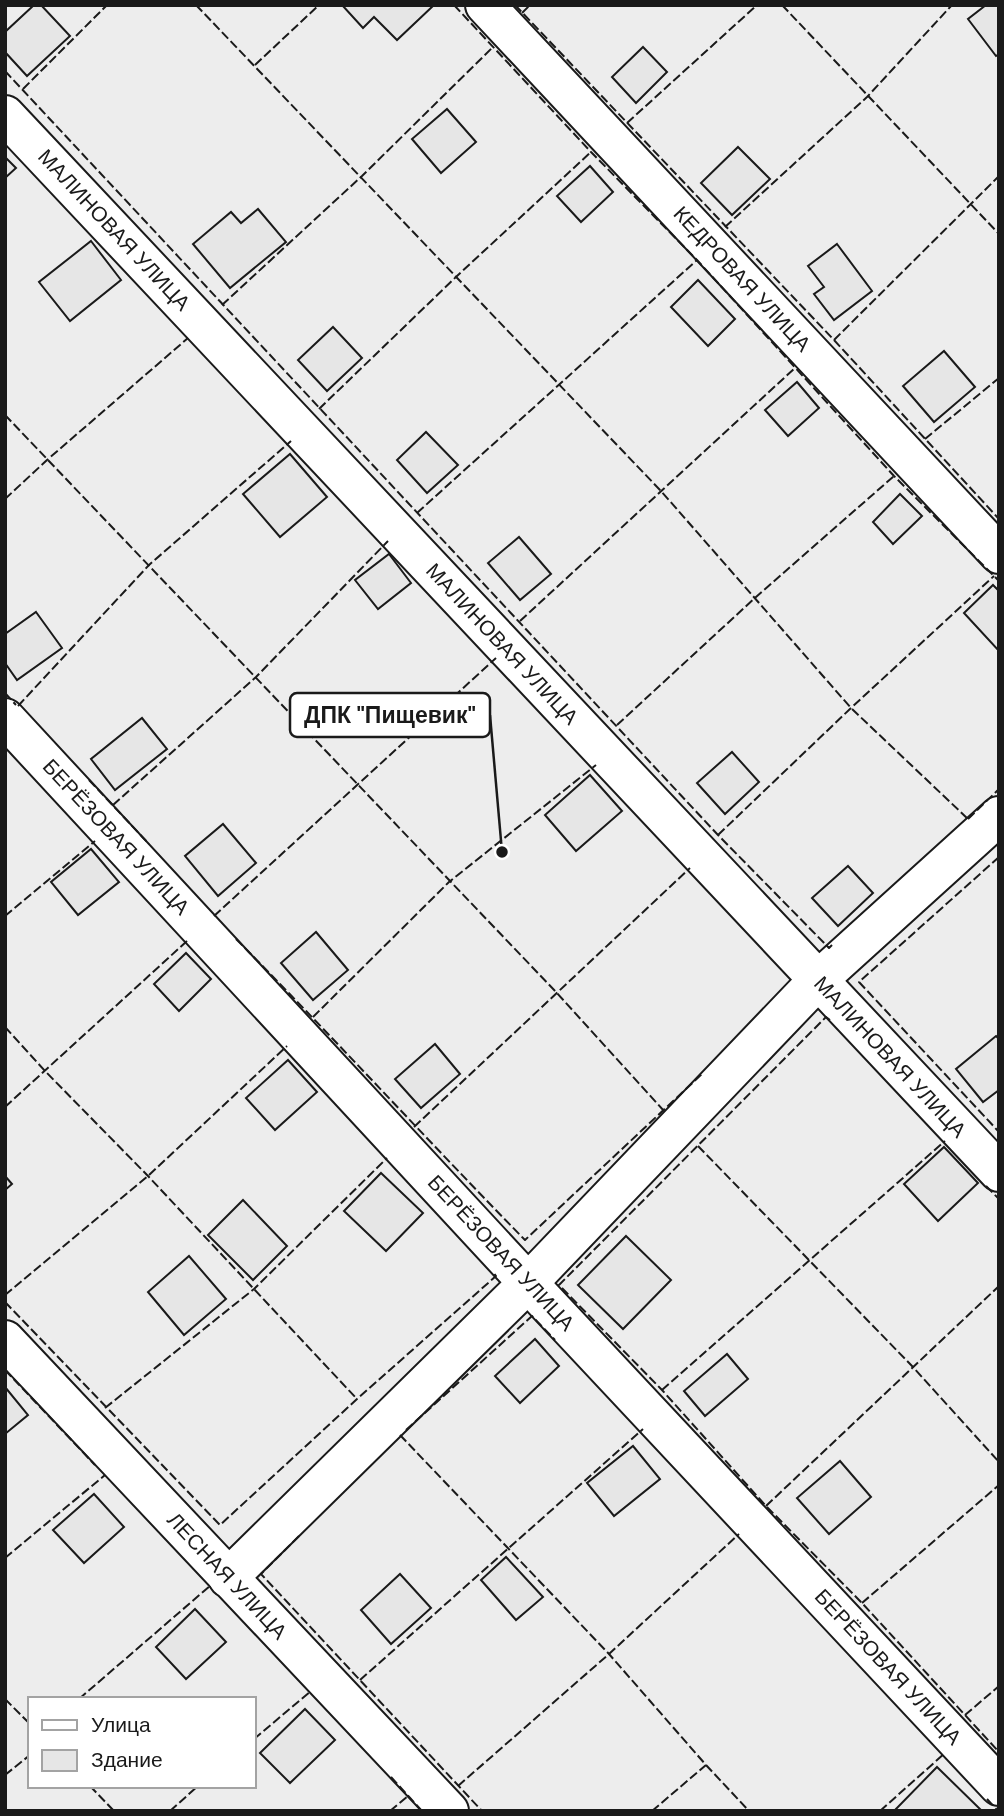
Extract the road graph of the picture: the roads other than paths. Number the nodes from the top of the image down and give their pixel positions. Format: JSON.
{"nodes":[{"id":1,"x":485,"y":5,"type":"edge"},
{"id":2,"x":5,"y":115,"type":"edge"},
{"id":3,"x":999,"y":554,"type":"edge"},
{"id":4,"x":5,"y":718,"type":"edge"},
{"id":5,"x":999,"y":816,"type":"edge"},
{"id":6,"x":818,"y":980,"type":"junction"},
{"id":7,"x":999,"y":1172,"type":"edge"},
{"id":8,"x":528,"y":1283,"type":"junction"},
{"id":9,"x":5,"y":1340,"type":"edge"},
{"id":10,"x":228,"y":1578,"type":"junction"},
{"id":11,"x":999,"y":1786,"type":"edge"},
{"id":12,"x":450,"y":1811,"type":"edge"}],
"edges":[{"from":1,"to":3,"type":"street","name":"КЕДРОВАЯ УЛИЦА"},
{"from":2,"to":6,"type":"street","name":"МАЛИНОВАЯ УЛИЦА"},
{"from":4,"to":8,"type":"street","name":"БЕРЁЗОВАЯ УЛИЦА"},
{"from":5,"to":6,"type":"street"},
{"from":6,"to":7,"type":"street","name":"МАЛИНОВАЯ УЛИЦА"},
{"from":6,"to":8,"type":"street"},
{"from":8,"to":10,"type":"street"},
{"from":8,"to":11,"type":"street","name":"БЕРЁЗОВАЯ УЛИЦА"},
{"from":9,"to":10,"type":"street","name":"ЛЕСНАЯ УЛИЦА"},
{"from":10,"to":12,"type":"street","name":"ЛЕСНАЯ УЛИЦА"}]}
